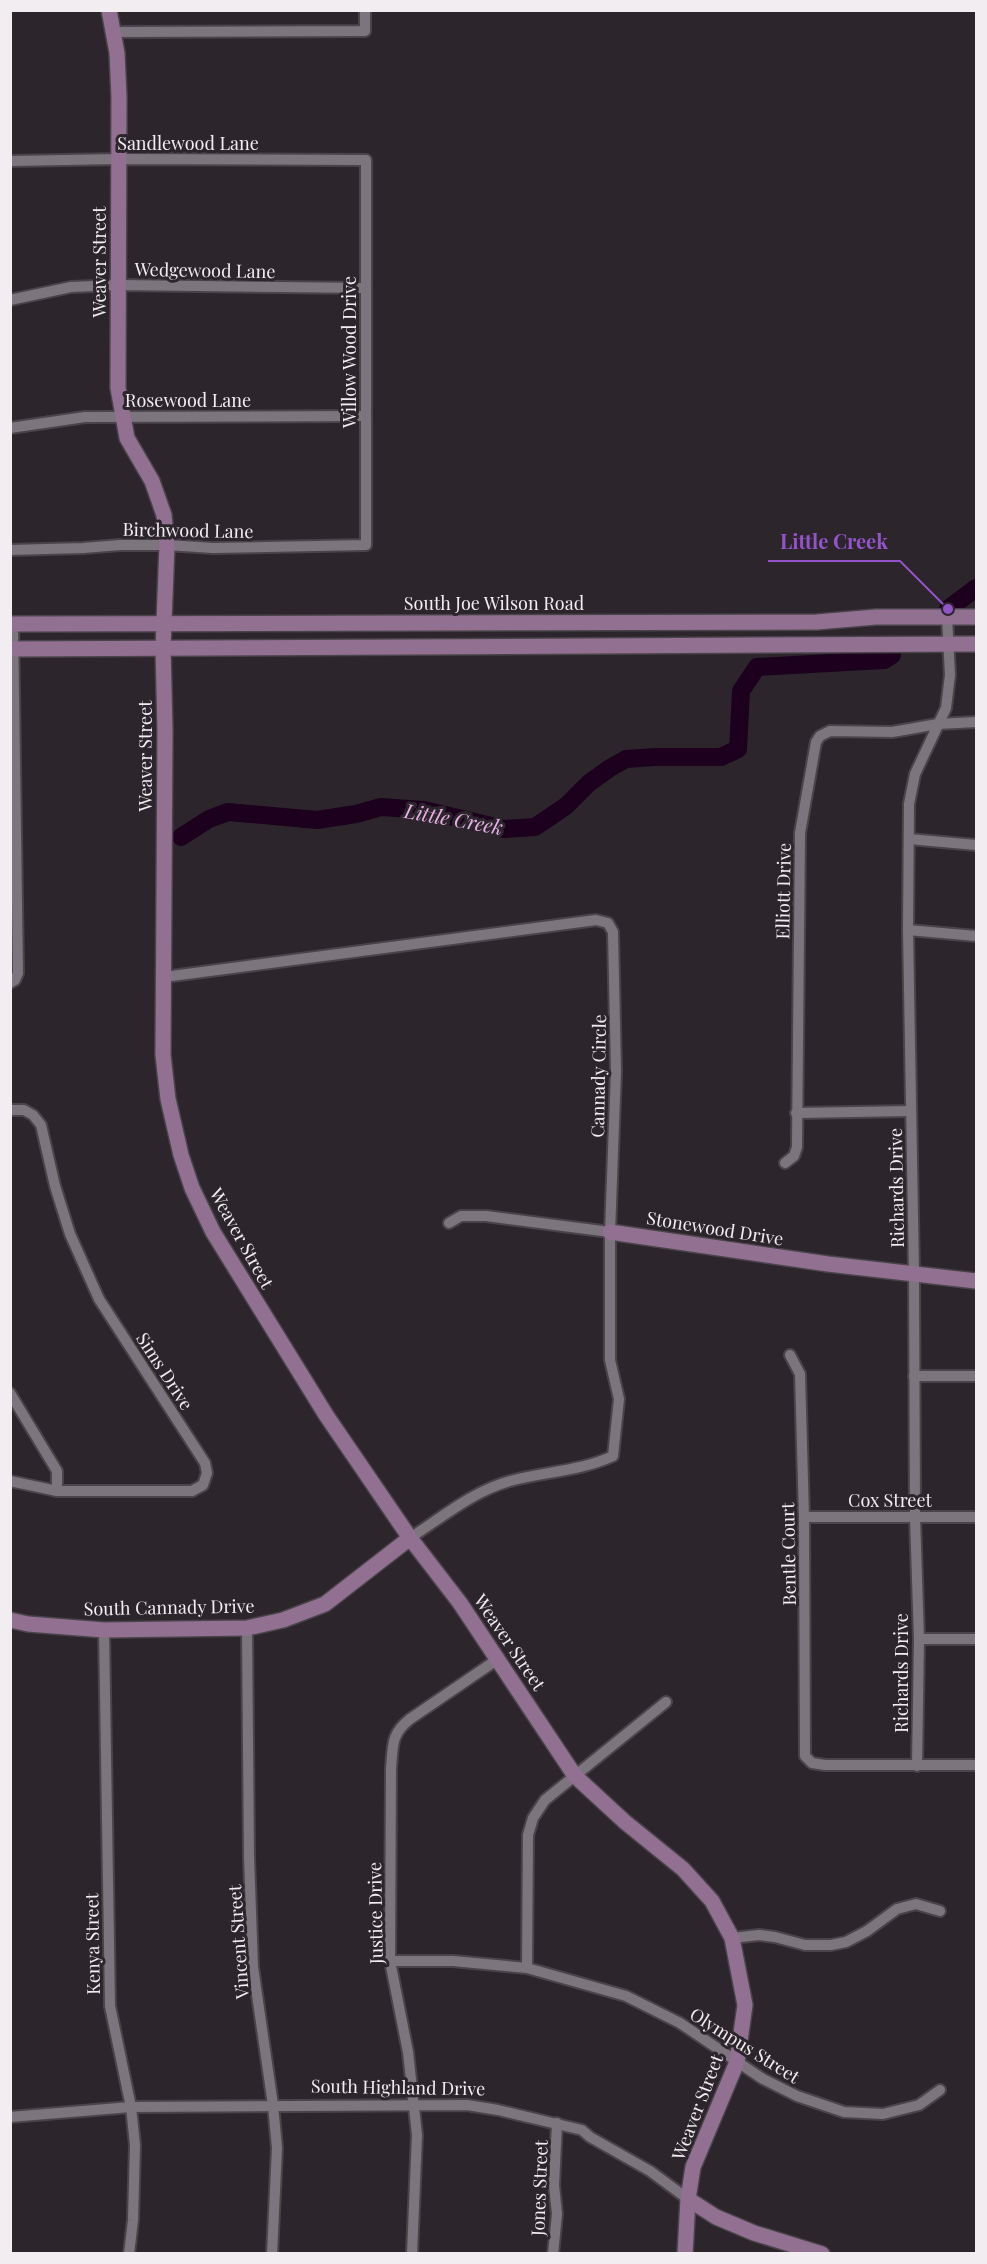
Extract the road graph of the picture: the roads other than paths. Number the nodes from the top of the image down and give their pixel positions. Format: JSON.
{"nodes":[{"id":1,"x":109,"y":10,"type":"edge"},
{"id":2,"x":365,"y":10,"type":"edge"},
{"id":3,"x":113,"y":32,"type":"junction"},
{"id":4,"x":119,"y":159,"type":"junction"},
{"id":5,"x":366,"y":160,"type":"joint"},
{"id":6,"x":10,"y":161,"type":"edge"},
{"id":7,"x":118,"y":285,"type":"junction"},
{"id":8,"x":365,"y":288,"type":"junction"},
{"id":9,"x":10,"y":300,"type":"edge"},
{"id":10,"x":366,"y":416,"type":"junction"},
{"id":11,"x":122,"y":417,"type":"junction"},
{"id":12,"x":10,"y":428,"type":"edge"},
{"id":13,"x":167,"y":545,"type":"junction"},
{"id":14,"x":366,"y":545,"type":"joint"},
{"id":15,"x":10,"y":550,"type":"edge"},
{"id":16,"x":947,"y":617,"type":"junction"},
{"id":17,"x":976,"y":617,"type":"edge"},
{"id":18,"x":164,"y":623,"type":"junction"},
{"id":19,"x":12,"y":624,"type":"edge"},
{"id":20,"x":947,"y":644,"type":"junction"},
{"id":21,"x":976,"y":644,"type":"edge"},
{"id":22,"x":163,"y":648,"type":"junction"},
{"id":23,"x":12,"y":649,"type":"edge"},
{"id":24,"x":976,"y":722,"type":"edge"},
{"id":25,"x":938,"y":724,"type":"junction"},
{"id":26,"x":909,"y":839,"type":"junction"},
{"id":27,"x":976,"y":845,"type":"edge"},
{"id":28,"x":908,"y":930,"type":"junction"},
{"id":29,"x":976,"y":936,"type":"edge"},
{"id":30,"x":164,"y":977,"type":"junction"},
{"id":31,"x":10,"y":983,"type":"edge"},
{"id":32,"x":10,"y":1110,"type":"edge"},
{"id":33,"x":911,"y":1111,"type":"junction"},
{"id":34,"x":796,"y":1113,"type":"junction"},
{"id":35,"x":785,"y":1163,"type":"dead end"},
{"id":36,"x":449,"y":1223,"type":"dead end"},
{"id":37,"x":610,"y":1232,"type":"junction"},
{"id":38,"x":914,"y":1273,"type":"junction"},
{"id":39,"x":976,"y":1281,"type":"edge"},
{"id":40,"x":790,"y":1355,"type":"dead end"},
{"id":41,"x":914,"y":1376,"type":"junction"},
{"id":42,"x":976,"y":1376,"type":"edge"},
{"id":43,"x":10,"y":1393,"type":"edge"},
{"id":44,"x":10,"y":1481,"type":"edge"},
{"id":45,"x":57,"y":1491,"type":"junction"},
{"id":46,"x":804,"y":1517,"type":"junction"},
{"id":47,"x":915,"y":1517,"type":"junction"},
{"id":48,"x":976,"y":1517,"type":"edge"},
{"id":49,"x":410,"y":1538,"type":"junction"},
{"id":50,"x":10,"y":1620,"type":"edge"},
{"id":51,"x":247,"y":1628,"type":"junction"},
{"id":52,"x":104,"y":1630,"type":"junction"},
{"id":53,"x":919,"y":1639,"type":"junction"},
{"id":54,"x":976,"y":1639,"type":"edge"},
{"id":55,"x":498,"y":1659,"type":"junction"},
{"id":56,"x":666,"y":1702,"type":"dead end"},
{"id":57,"x":976,"y":1765,"type":"edge"},
{"id":58,"x":917,"y":1766,"type":"junction"},
{"id":59,"x":575,"y":1776,"type":"junction"},
{"id":60,"x":940,"y":1911,"type":"dead end"},
{"id":61,"x":732,"y":1938,"type":"junction"},
{"id":62,"x":390,"y":1961,"type":"junction"},
{"id":63,"x":527,"y":1968,"type":"junction"},
{"id":64,"x":737,"y":2062,"type":"junction"},
{"id":65,"x":940,"y":2090,"type":"dead end"},
{"id":66,"x":273,"y":2105,"type":"junction"},
{"id":67,"x":414,"y":2105,"type":"junction"},
{"id":68,"x":131,"y":2107,"type":"junction"},
{"id":69,"x":10,"y":2117,"type":"edge"},
{"id":70,"x":557,"y":2123,"type":"junction"},
{"id":71,"x":688,"y":2199,"type":"junction"},
{"id":72,"x":129,"y":2253,"type":"edge"},
{"id":73,"x":272,"y":2253,"type":"edge"},
{"id":74,"x":412,"y":2253,"type":"edge"},
{"id":75,"x":553,"y":2253,"type":"edge"},
{"id":76,"x":685,"y":2253,"type":"edge"},
{"id":77,"x":822,"y":2253,"type":"edge"}],
"edges":[{"from":1,"to":3,"type":"street","name":"Weaver Street"},
{"from":2,"to":3,"type":"street"},
{"from":3,"to":4,"type":"street","name":"Weaver Street"},
{"from":4,"to":5,"type":"street","name":"Sandlewood Lane"},
{"from":4,"to":6,"type":"street","name":"Sandlewood Lane"},
{"from":4,"to":7,"type":"street","name":"Weaver Street"},
{"from":5,"to":8,"type":"street","name":"Willow Wood Drive"},
{"from":7,"to":8,"type":"street","name":"Wedgewood Lane"},
{"from":7,"to":9,"type":"street","name":"Wedgewood Lane"},
{"from":7,"to":11,"type":"street","name":"Weaver Street"},
{"from":8,"to":10,"type":"street","name":"Willow Wood Drive"},
{"from":10,"to":11,"type":"street","name":"Rosewood Lane"},
{"from":10,"to":14,"type":"street","name":"Willow Wood Drive"},
{"from":11,"to":12,"type":"street","name":"Rosewood Lane"},
{"from":11,"to":13,"type":"street","name":"Weaver Street"},
{"from":13,"to":14,"type":"street","name":"Birchwood Lane"},
{"from":13,"to":15,"type":"street","name":"Birchwood Lane"},
{"from":13,"to":18,"type":"street","name":"Weaver Street"},
{"from":16,"to":17,"type":"street","name":"South Joe Wilson Road"},
{"from":16,"to":18,"type":"street","name":"South Joe Wilson Road"},
{"from":16,"to":20,"type":"street","name":"Richards Drive"},
{"from":18,"to":19,"type":"street","name":"South Joe Wilson Road"},
{"from":18,"to":22,"type":"street","name":"Weaver Street"},
{"from":19,"to":23,"type":"street"},
{"from":20,"to":21,"type":"street"},
{"from":20,"to":22,"type":"street"},
{"from":20,"to":25,"type":"street","name":"Richards Drive"},
{"from":22,"to":23,"type":"street"},
{"from":22,"to":30,"type":"street","name":"Weaver Street"},
{"from":23,"to":31,"type":"street"},
{"from":24,"to":25,"type":"street","name":"Elliott Drive"},
{"from":25,"to":26,"type":"street","name":"Richards Drive"},
{"from":25,"to":34,"type":"street","name":"Elliott Drive"},
{"from":26,"to":27,"type":"street"},
{"from":26,"to":28,"type":"street","name":"Richards Drive"},
{"from":28,"to":29,"type":"street"},
{"from":28,"to":33,"type":"street","name":"Richards Drive"},
{"from":30,"to":37,"type":"street","name":"Cannady Circle"},
{"from":30,"to":49,"type":"street","name":"Weaver Street"},
{"from":32,"to":45,"type":"street","name":"Sims Drive"},
{"from":33,"to":34,"type":"street"},
{"from":33,"to":38,"type":"street","name":"Richards Drive"},
{"from":34,"to":35,"type":"street","name":"Elliott Drive"},
{"from":36,"to":37,"type":"street","name":"Stonewood Drive"},
{"from":37,"to":38,"type":"street","name":"Stonewood Drive"},
{"from":37,"to":49,"type":"street","name":"Cannady Circle"},
{"from":38,"to":39,"type":"street","name":"Stonewood Drive"},
{"from":38,"to":41,"type":"street","name":"Richards Drive"},
{"from":40,"to":46,"type":"street","name":"Bentle Court"},
{"from":41,"to":42,"type":"street"},
{"from":41,"to":47,"type":"street","name":"Richards Drive"},
{"from":43,"to":45,"type":"street"},
{"from":44,"to":45,"type":"street","name":"Sims Drive"},
{"from":46,"to":47,"type":"street","name":"Cox Street"},
{"from":46,"to":58,"type":"street","name":"Bentle Court"},
{"from":47,"to":48,"type":"street","name":"Cox Street"},
{"from":47,"to":53,"type":"street","name":"Richards Drive"},
{"from":49,"to":51,"type":"street","name":"South Cannady Drive"},
{"from":49,"to":55,"type":"street","name":"Weaver Street"},
{"from":50,"to":52,"type":"street","name":"South Cannady Drive"},
{"from":51,"to":52,"type":"street","name":"South Cannady Drive"},
{"from":51,"to":66,"type":"street","name":"Vincent Street"},
{"from":52,"to":68,"type":"street","name":"Kenya Street"},
{"from":53,"to":54,"type":"street"},
{"from":53,"to":58,"type":"street","name":"Richards Drive"},
{"from":55,"to":59,"type":"street","name":"Weaver Street"},
{"from":55,"to":62,"type":"street","name":"Justice Drive"},
{"from":56,"to":59,"type":"street"},
{"from":57,"to":58,"type":"street"},
{"from":59,"to":61,"type":"street","name":"Weaver Street"},
{"from":59,"to":63,"type":"street"},
{"from":60,"to":61,"type":"street"},
{"from":61,"to":64,"type":"street","name":"Weaver Street"},
{"from":62,"to":63,"type":"street","name":"Olympus Street"},
{"from":62,"to":67,"type":"street","name":"Justice Drive"},
{"from":63,"to":64,"type":"street","name":"Olympus Street"},
{"from":64,"to":65,"type":"street","name":"Olympus Street"},
{"from":64,"to":71,"type":"street","name":"Weaver Street"},
{"from":66,"to":67,"type":"street","name":"South Highland Drive"},
{"from":66,"to":68,"type":"street","name":"South Highland Drive"},
{"from":66,"to":73,"type":"street","name":"Vincent Street"},
{"from":67,"to":70,"type":"street","name":"South Highland Drive"},
{"from":67,"to":74,"type":"street","name":"Justice Drive"},
{"from":68,"to":69,"type":"street","name":"South Highland Drive"},
{"from":68,"to":72,"type":"street","name":"Kenya Street"},
{"from":70,"to":71,"type":"street","name":"South Highland Drive"},
{"from":70,"to":75,"type":"street","name":"Jones Street"},
{"from":71,"to":76,"type":"street","name":"Weaver Street"},
{"from":71,"to":77,"type":"street","name":"South Highland Drive"}]}
